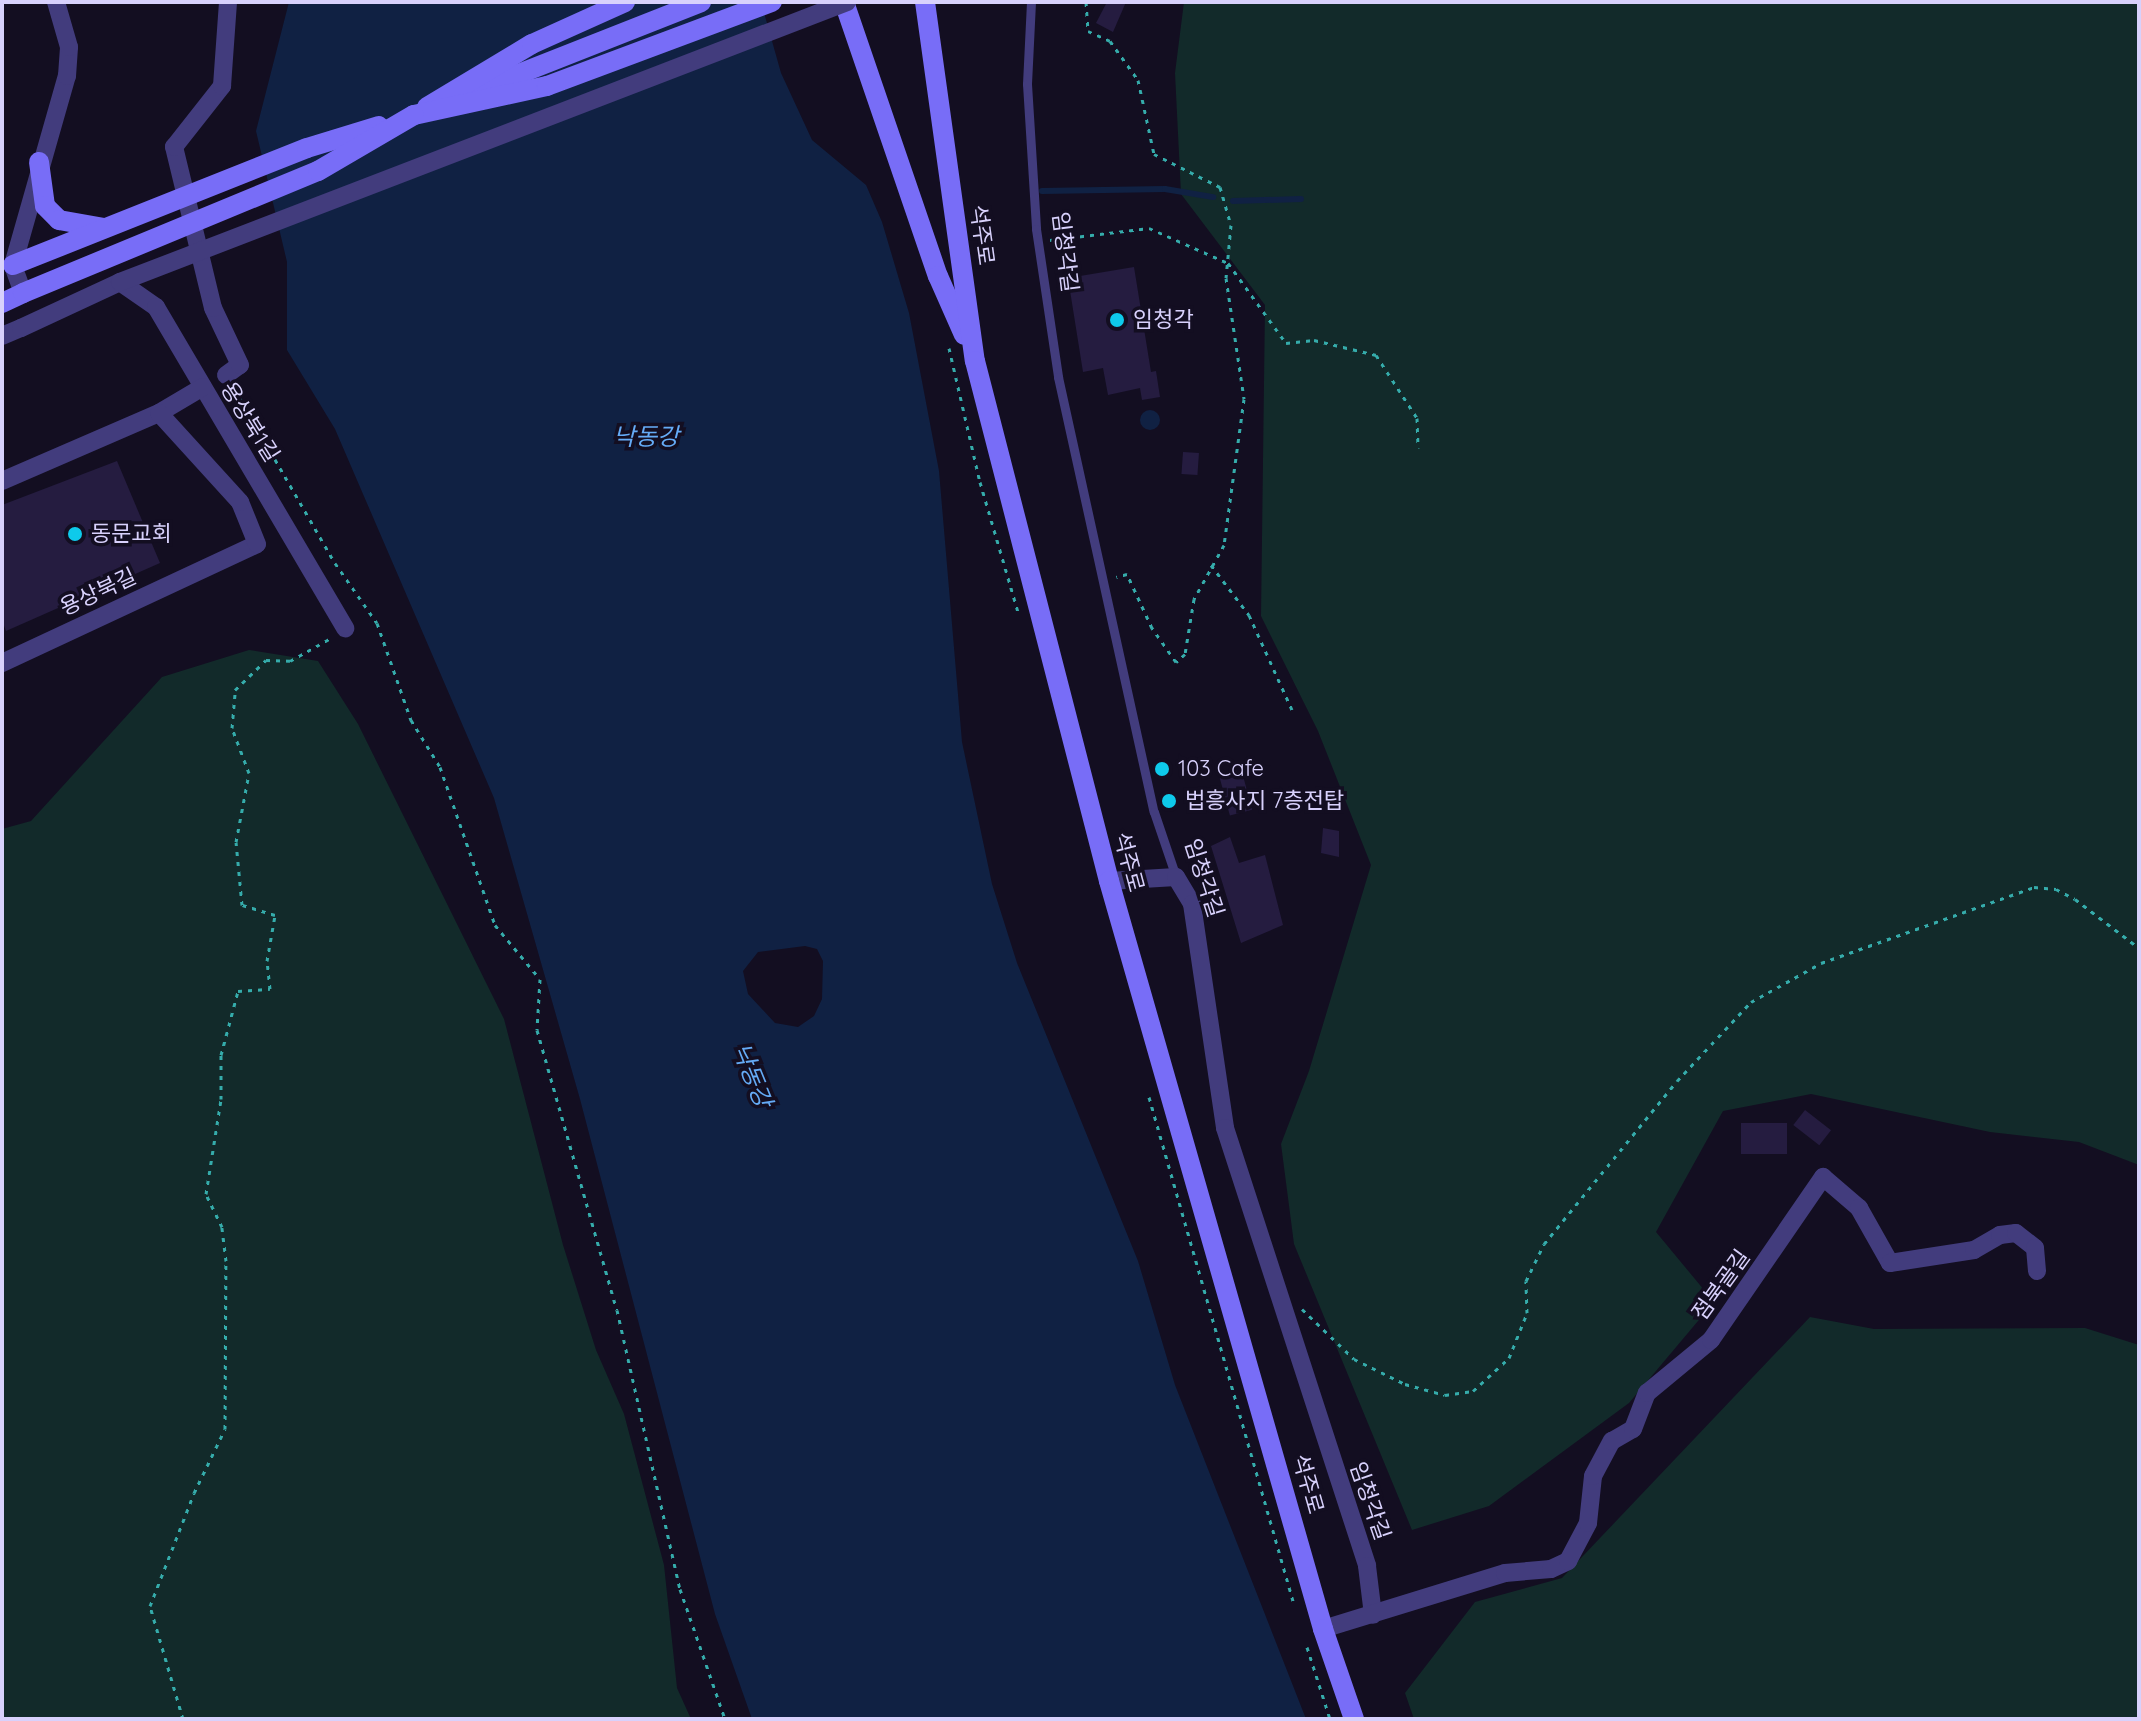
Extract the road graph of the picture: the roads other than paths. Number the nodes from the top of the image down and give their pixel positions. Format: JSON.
{"nodes":[{"id":1,"x":56,"y":2,"type":"edge"},
{"id":2,"x":228,"y":2,"type":"edge"},
{"id":3,"x":625,"y":2,"type":"edge"},
{"id":4,"x":701,"y":2,"type":"edge"},
{"id":5,"x":772,"y":2,"type":"edge"},
{"id":6,"x":846,"y":2,"type":"edge"},
{"id":7,"x":925,"y":2,"type":"edge"},
{"id":8,"x":1031,"y":2,"type":"edge"},
{"id":9,"x":414,"y":115,"type":"junction"},
{"id":10,"x":39,"y":162,"type":"junction"},
{"id":11,"x":104,"y":228,"type":"junction"},
{"id":12,"x":7,"y":267,"type":"edge"},
{"id":13,"x":120,"y":282,"type":"junction"},
{"id":14,"x":23,"y":293,"type":"junction"},
{"id":15,"x":2,"y":303,"type":"edge"},
{"id":16,"x":2,"y":336,"type":"edge"},
{"id":17,"x":975,"y":361,"type":"junction"},
{"id":18,"x":226,"y":375,"type":"road end"},
{"id":19,"x":203,"y":387,"type":"junction"},
{"id":20,"x":159,"y":413,"type":"junction"},
{"id":21,"x":2,"y":481,"type":"edge"},
{"id":22,"x":240,"y":502,"type":"junction"},
{"id":23,"x":278,"y":512,"type":"junction"},
{"id":24,"x":345,"y":628,"type":"road end"},
{"id":25,"x":2,"y":663,"type":"edge"},
{"id":26,"x":1176,"y":877,"type":"junction"},
{"id":27,"x":1109,"y":881,"type":"junction"},
{"id":28,"x":2037,"y":1271,"type":"dead end"},
{"id":29,"x":1373,"y":1615,"type":"junction"},
{"id":30,"x":1323,"y":1629,"type":"junction"},
{"id":31,"x":1354,"y":1719,"type":"edge"}],
"edges":[{"from":1,"to":10,"type":"street"},
{"from":2,"to":18,"type":"street"},
{"from":3,"to":9,"type":"street"},
{"from":4,"to":9,"type":"street"},
{"from":5,"to":9,"type":"street"},
{"from":6,"to":13,"type":"street","bridge":true},
{"from":6,"to":17,"type":"street"},
{"from":7,"to":17,"type":"street","name":"석주로"},
{"from":8,"to":26,"type":"lane","name":"임청각길"},
{"from":9,"to":11,"type":"street","bridge":true},
{"from":9,"to":14,"type":"street","bridge":true},
{"from":10,"to":11,"type":"street"},
{"from":10,"to":12,"type":"street"},
{"from":11,"to":12,"type":"street","bridge":true},
{"from":12,"to":14,"type":"street"},
{"from":13,"to":16,"type":"street","bridge":true},
{"from":13,"to":19,"type":"street"},
{"from":14,"to":15,"type":"street"},
{"from":17,"to":27,"type":"street","name":"석주로"},
{"from":19,"to":20,"type":"street","name":"용상북1길"},
{"from":19,"to":23,"type":"street","name":"용상북1길"},
{"from":20,"to":21,"type":"street","name":"용상북1길"},
{"from":20,"to":22,"type":"street"},
{"from":22,"to":23,"type":"street"},
{"from":22,"to":25,"type":"street","name":"용상북길"},
{"from":23,"to":24,"type":"street","name":"용상북1길"},
{"from":26,"to":27,"type":"street"},
{"from":26,"to":29,"type":"street","name":"임청각길"},
{"from":27,"to":30,"type":"street","name":"석주로"},
{"from":28,"to":29,"type":"street","name":"점북골길"},
{"from":29,"to":30,"type":"street","name":"점북골길"},
{"from":30,"to":31,"type":"street","name":"석주로"}]}
